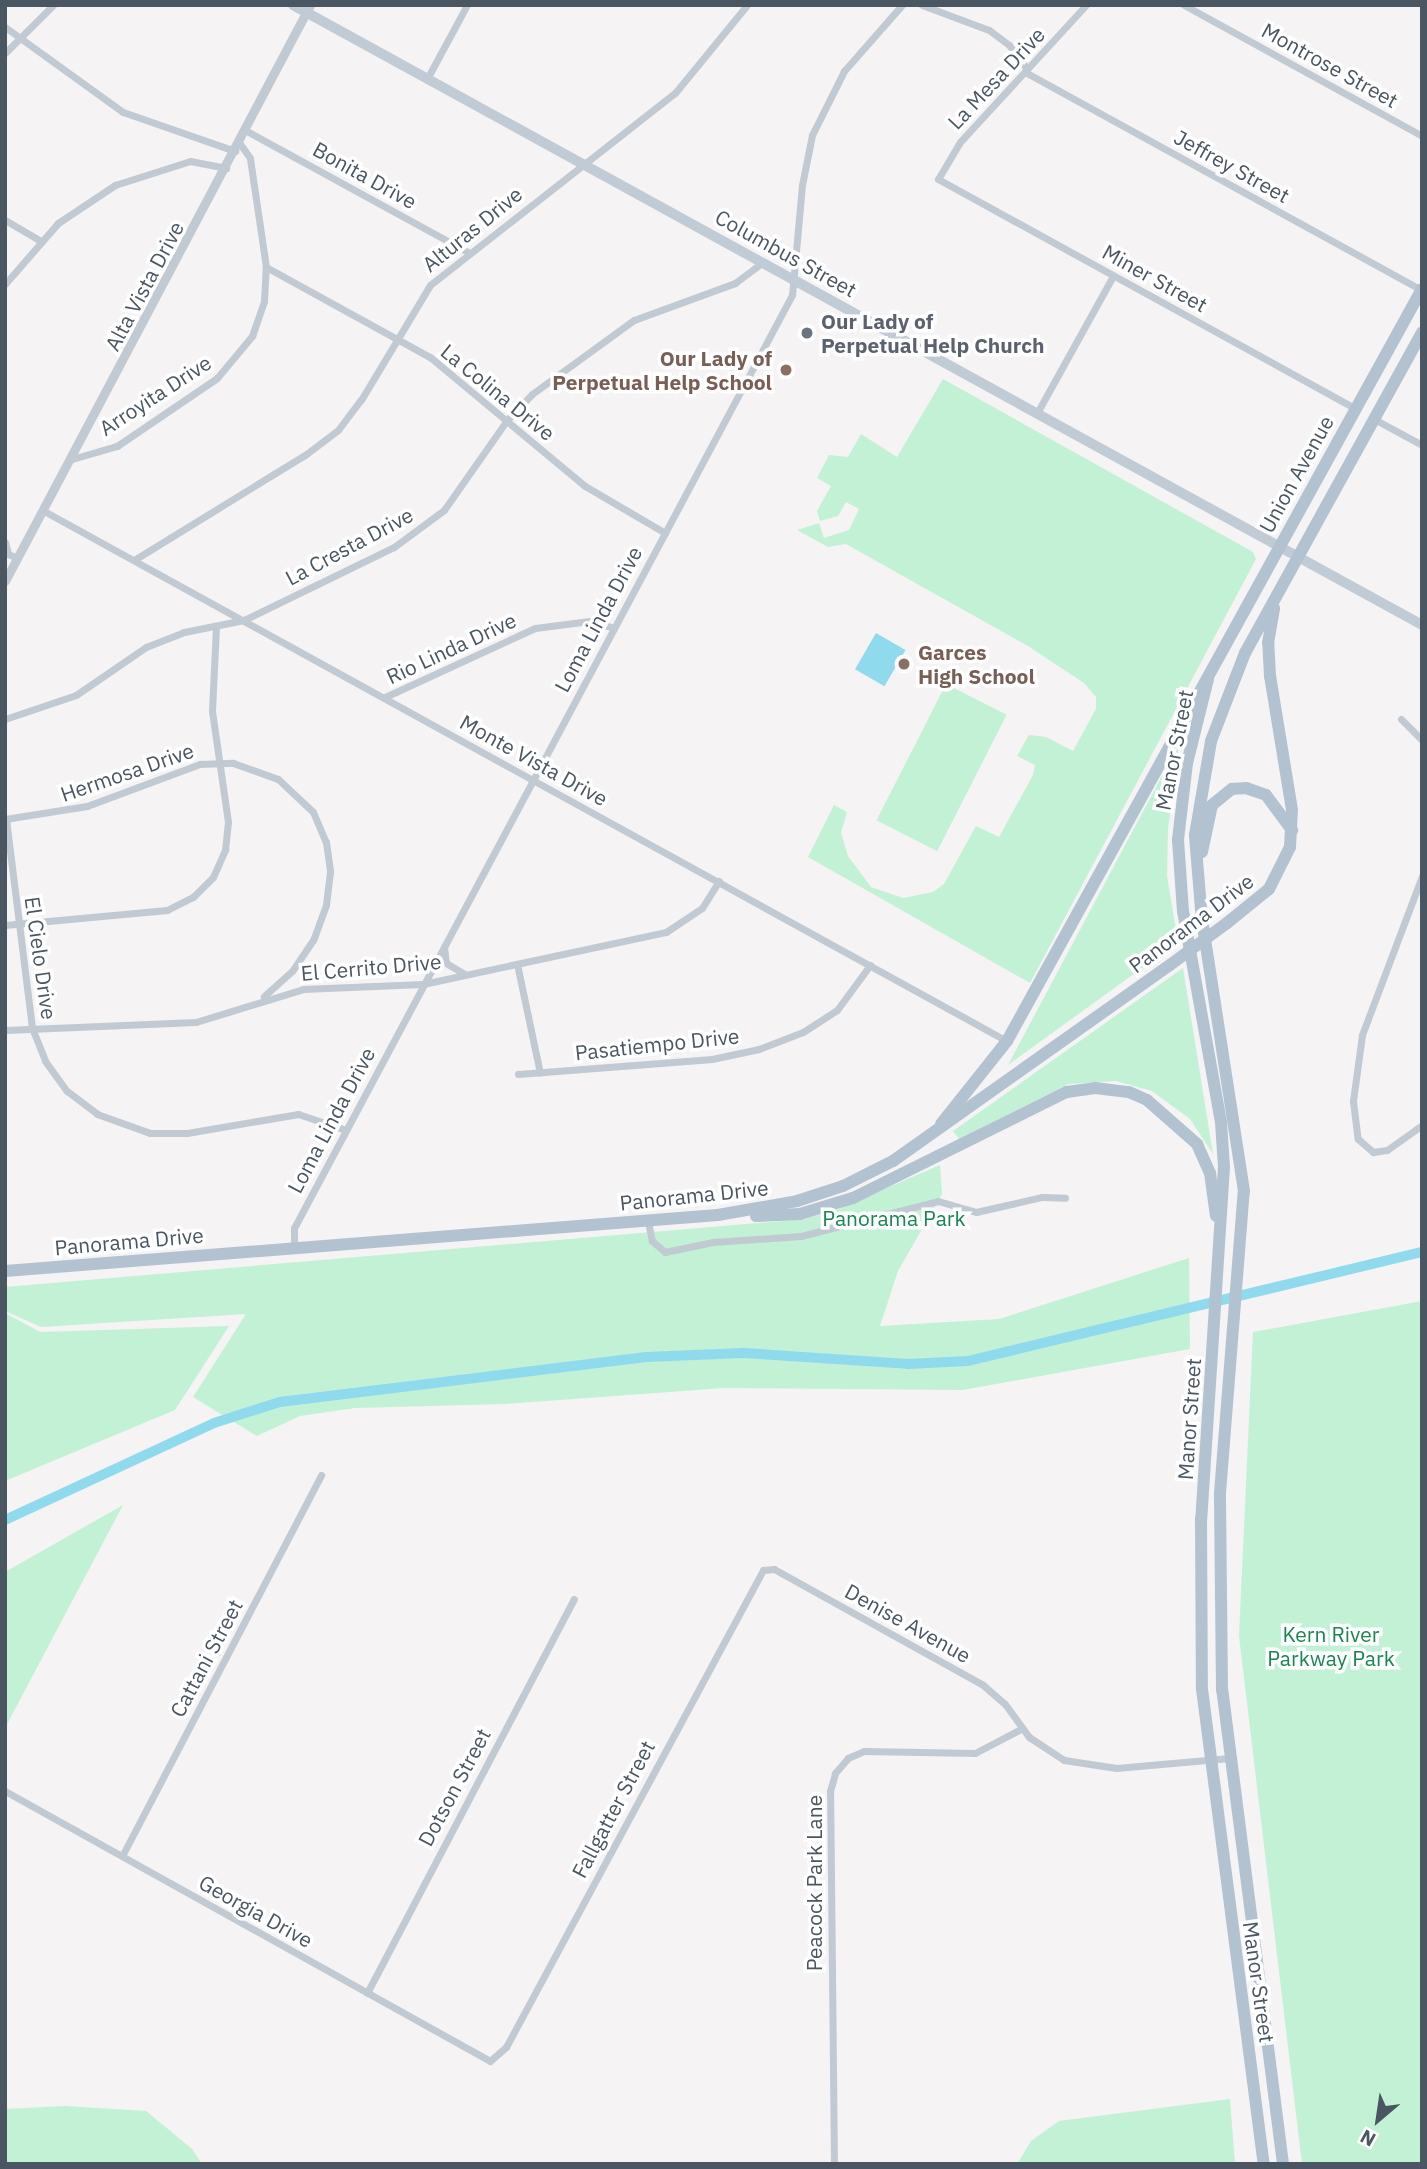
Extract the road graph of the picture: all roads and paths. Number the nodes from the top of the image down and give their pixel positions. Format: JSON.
{"nodes":[{"id":1,"x":53,"y":5,"type":"edge"},
{"id":2,"x":293,"y":5,"type":"edge"},
{"id":3,"x":467,"y":5,"type":"edge"},
{"id":4,"x":747,"y":5,"type":"edge"},
{"id":5,"x":902,"y":5,"type":"edge"},
{"id":6,"x":922,"y":5,"type":"edge"},
{"id":7,"x":1086,"y":5,"type":"edge"},
{"id":8,"x":1184,"y":5,"type":"edge"},
{"id":9,"x":309,"y":9,"type":"edge"},
{"id":10,"x":5,"y":27,"type":"edge"},
{"id":11,"x":23,"y":37,"type":"junction"},
{"id":12,"x":5,"y":53,"type":"edge"},
{"id":13,"x":1026,"y":71,"type":"junction"},
{"id":14,"x":428,"y":77,"type":"junction"},
{"id":15,"x":245,"y":130,"type":"junction"},
{"id":16,"x":1422,"y":136,"type":"edge"},
{"id":17,"x":237,"y":147,"type":"junction"},
{"id":18,"x":584,"y":163,"type":"junction"},
{"id":19,"x":226,"y":168,"type":"junction"},
{"id":20,"x":938,"y":179,"type":"joint"},
{"id":21,"x":5,"y":220,"type":"edge"},
{"id":22,"x":41,"y":241,"type":"junction"},
{"id":23,"x":468,"y":252,"type":"junction"},
{"id":24,"x":764,"y":262,"type":"junction"},
{"id":25,"x":266,"y":267,"type":"junction"},
{"id":26,"x":1113,"y":276,"type":"junction"},
{"id":27,"x":794,"y":280,"type":"junction"},
{"id":28,"x":5,"y":284,"type":"edge"},
{"id":29,"x":1421,"y":290,"type":"edge"},
{"id":30,"x":1422,"y":333,"type":"edge"},
{"id":31,"x":395,"y":338,"type":"junction"},
{"id":32,"x":1355,"y":408,"type":"junction"},
{"id":33,"x":1037,"y":413,"type":"junction"},
{"id":34,"x":1374,"y":419,"type":"junction"},
{"id":35,"x":507,"y":420,"type":"junction"},
{"id":36,"x":1422,"y":445,"type":"edge"},
{"id":37,"x":72,"y":459,"type":"junction"},
{"id":38,"x":44,"y":511,"type":"junction"},
{"id":39,"x":665,"y":533,"type":"junction"},
{"id":40,"x":5,"y":542,"type":"edge"},
{"id":41,"x":1279,"y":545,"type":"junction"},
{"id":42,"x":6,"y":553,"type":"edge"},
{"id":43,"x":1296,"y":555,"type":"junction"},
{"id":44,"x":18,"y":558,"type":"junction"},
{"id":45,"x":134,"y":560,"type":"junction"},
{"id":46,"x":1287,"y":572,"type":"junction"},
{"id":47,"x":5,"y":581,"type":"edge"},
{"id":48,"x":244,"y":620,"type":"junction"},
{"id":49,"x":1422,"y":625,"type":"edge"},
{"id":50,"x":216,"y":626,"type":"junction"},
{"id":51,"x":614,"y":628,"type":"junction"},
{"id":52,"x":1208,"y":679,"type":"junction"},
{"id":53,"x":1228,"y":690,"type":"joint"},
{"id":54,"x":384,"y":698,"type":"junction"},
{"id":55,"x":5,"y":719,"type":"edge"},
{"id":56,"x":1401,"y":719,"type":"dead end"},
{"id":57,"x":1422,"y":740,"type":"edge"},
{"id":58,"x":219,"y":762,"type":"junction"},
{"id":59,"x":532,"y":779,"type":"junction"},
{"id":60,"x":6,"y":819,"type":"edge"},
{"id":61,"x":1292,"y":830,"type":"junction"},
{"id":62,"x":1422,"y":876,"type":"edge"},
{"id":63,"x":1198,"y":878,"type":"junction"},
{"id":64,"x":719,"y":881,"type":"junction"},
{"id":65,"x":18,"y":924,"type":"junction"},
{"id":66,"x":5,"y":925,"type":"edge"},
{"id":67,"x":444,"y":944,"type":"junction"},
{"id":68,"x":517,"y":964,"type":"junction"},
{"id":69,"x":870,"y":965,"type":"junction"},
{"id":70,"x":468,"y":974,"type":"junction"},
{"id":71,"x":423,"y":984,"type":"junction"},
{"id":72,"x":251,"y":1004,"type":"junction"},
{"id":73,"x":32,"y":1028,"type":"junction"},
{"id":74,"x":5,"y":1030,"type":"edge"},
{"id":75,"x":1007,"y":1041,"type":"junction"},
{"id":76,"x":540,"y":1073,"type":"junction"},
{"id":77,"x":518,"y":1074,"type":"dead end"},
{"id":78,"x":1422,"y":1125,"type":"edge"},
{"id":79,"x":346,"y":1130,"type":"junction"},
{"id":80,"x":930,"y":1138,"type":"junction"},
{"id":81,"x":1065,"y":1198,"type":"dead end"},
{"id":82,"x":892,"y":1214,"type":"junction"},
{"id":83,"x":653,"y":1220,"type":"junction"},
{"id":84,"x":909,"y":1221,"type":"dead end"},
{"id":85,"x":1220,"y":1228,"type":"junction"},
{"id":86,"x":294,"y":1246,"type":"junction"},
{"id":87,"x":5,"y":1271,"type":"edge"},
{"id":88,"x":321,"y":1475,"type":"dead end"},
{"id":89,"x":763,"y":1570,"type":"joint"},
{"id":90,"x":574,"y":1599,"type":"dead end"},
{"id":91,"x":1021,"y":1729,"type":"junction"},
{"id":92,"x":1230,"y":1758,"type":"junction"},
{"id":93,"x":1211,"y":1761,"type":"junction"},
{"id":94,"x":5,"y":1791,"type":"edge"},
{"id":95,"x":122,"y":1856,"type":"junction"},
{"id":96,"x":367,"y":1993,"type":"junction"},
{"id":97,"x":490,"y":2061,"type":"joint"},
{"id":98,"x":834,"y":2164,"type":"edge"},
{"id":99,"x":1264,"y":2164,"type":"edge"},
{"id":100,"x":1283,"y":2164,"type":"edge"}],
"edges":[{"from":1,"to":11,"type":"street"},
{"from":2,"to":9,"type":"main road","name":"Columbus Street"},
{"from":3,"to":14,"type":"street"},
{"from":4,"to":18,"type":"street","name":"Alturas Drive"},
{"from":5,"to":27,"type":"street","name":"Loma Linda Drive"},
{"from":6,"to":13,"type":"street","name":"Jeffrey Street"},
{"from":7,"to":13,"type":"street","name":"La Mesa Drive"},
{"from":8,"to":16,"type":"street","name":"Montrose Street"},
{"from":9,"to":14,"type":"main road","name":"Columbus Street"},
{"from":9,"to":15,"type":"street","name":"Alta Vista Drive"},
{"from":10,"to":11,"type":"street"},
{"from":11,"to":12,"type":"street"},
{"from":11,"to":17,"type":"street"},
{"from":13,"to":20,"type":"street","name":"La Mesa Drive"},
{"from":13,"to":29,"type":"street","name":"Jeffrey Street"},
{"from":14,"to":18,"type":"main road","name":"Columbus Street"},
{"from":15,"to":17,"type":"street","name":"Alta Vista Drive"},
{"from":15,"to":23,"type":"street","name":"Bonita Drive"},
{"from":17,"to":19,"type":"street","name":"Alta Vista Drive"},
{"from":17,"to":25,"type":"street","name":"Arroyita Drive"},
{"from":18,"to":23,"type":"street","name":"Alturas Drive"},
{"from":18,"to":24,"type":"main road","name":"Columbus Street"},
{"from":19,"to":22,"type":"street"},
{"from":19,"to":37,"type":"street","name":"Alta Vista Drive"},
{"from":20,"to":26,"type":"street","name":"Miner Street"},
{"from":21,"to":22,"type":"street"},
{"from":22,"to":28,"type":"street"},
{"from":23,"to":31,"type":"street","name":"Alturas Drive"},
{"from":24,"to":27,"type":"main road","name":"Columbus Street"},
{"from":24,"to":35,"type":"street","name":"La Cresta Drive"},
{"from":25,"to":31,"type":"street","name":"La Colina Drive"},
{"from":25,"to":37,"type":"street","name":"Arroyita Drive"},
{"from":26,"to":32,"type":"street","name":"Miner Street"},
{"from":26,"to":33,"type":"street"},
{"from":27,"to":33,"type":"main road","name":"Columbus Street"},
{"from":27,"to":39,"type":"street","name":"Loma Linda Drive"},
{"from":29,"to":32,"type":"main road","name":"Union Avenue"},
{"from":30,"to":34,"type":"main road","name":"Union Avenue"},
{"from":31,"to":35,"type":"street","name":"La Colina Drive"},
{"from":31,"to":45,"type":"street","name":"Alturas Drive"},
{"from":32,"to":41,"type":"main road","name":"Union Avenue"},
{"from":33,"to":41,"type":"main road","name":"Columbus Street"},
{"from":34,"to":36,"type":"street"},
{"from":34,"to":43,"type":"main road","name":"Union Avenue"},
{"from":35,"to":39,"type":"street","name":"La Colina Drive"},
{"from":35,"to":48,"type":"street","name":"La Cresta Drive"},
{"from":37,"to":38,"type":"street","name":"Alta Vista Drive"},
{"from":38,"to":44,"type":"street","name":"Alta Vista Drive"},
{"from":38,"to":45,"type":"street","name":"Monte Vista Drive"},
{"from":39,"to":51,"type":"street","name":"Loma Linda Drive"},
{"from":40,"to":42,"type":"street"},
{"from":41,"to":43,"type":"main road","name":"Columbus Street"},
{"from":41,"to":52,"type":"main road","name":"Union Avenue"},
{"from":42,"to":44,"type":"street"},
{"from":43,"to":46,"type":"main road","name":"Union Avenue"},
{"from":43,"to":49,"type":"main road","name":"Columbus Street"},
{"from":44,"to":47,"type":"street","name":"Alta Vista Drive"},
{"from":45,"to":48,"type":"street","name":"Monte Vista Drive"},
{"from":46,"to":53,"type":"main road","name":"Union Avenue"},
{"from":46,"to":61,"type":"main road"},
{"from":48,"to":50,"type":"street","name":"La Cresta Drive"},
{"from":48,"to":54,"type":"street","name":"Monte Vista Drive"},
{"from":50,"to":55,"type":"street","name":"La Cresta Drive"},
{"from":50,"to":58,"type":"street"},
{"from":51,"to":54,"type":"street","name":"Rio Linda Drive"},
{"from":51,"to":59,"type":"street","name":"Loma Linda Drive"},
{"from":52,"to":75,"type":"main road"},
{"from":52,"to":85,"type":"main road","name":"Manor Street"},
{"from":53,"to":63,"type":"main road","name":"Manor Street"},
{"from":54,"to":59,"type":"street","name":"Monte Vista Drive"},
{"from":56,"to":57,"type":"street"},
{"from":58,"to":60,"type":"street","name":"Hermosa Drive"},
{"from":58,"to":65,"type":"street"},
{"from":58,"to":72,"type":"street","name":"Hermosa Drive"},
{"from":59,"to":64,"type":"street","name":"Monte Vista Drive"},
{"from":59,"to":67,"type":"street","name":"Loma Linda Drive"},
{"from":60,"to":65,"type":"street","name":"El Cielo Drive"},
{"from":61,"to":63,"type":"main road"},
{"from":61,"to":80,"type":"main road","name":"Panorama Drive","bridge":true},
{"from":62,"to":78,"type":"street"},
{"from":63,"to":92,"type":"main road","name":"Manor Street"},
{"from":64,"to":68,"type":"street","name":"El Cerrito Drive"},
{"from":64,"to":69,"type":"street","name":"Monte Vista Drive"},
{"from":65,"to":66,"type":"street"},
{"from":65,"to":73,"type":"street","name":"El Cielo Drive"},
{"from":67,"to":70,"type":"street"},
{"from":67,"to":71,"type":"street","name":"Loma Linda Drive"},
{"from":68,"to":70,"type":"street","name":"El Cerrito Drive"},
{"from":68,"to":76,"type":"street"},
{"from":69,"to":75,"type":"street","name":"Monte Vista Drive"},
{"from":69,"to":76,"type":"street","name":"Pasatiempo Drive"},
{"from":70,"to":71,"type":"street","name":"El Cerrito Drive"},
{"from":71,"to":72,"type":"street","name":"El Cerrito Drive"},
{"from":71,"to":79,"type":"street","name":"Loma Linda Drive"},
{"from":72,"to":73,"type":"street","name":"El Cerrito Drive"},
{"from":73,"to":74,"type":"street","name":"El Cerrito Drive"},
{"from":73,"to":79,"type":"street","name":"El Cielo Drive"},
{"from":75,"to":80,"type":"main road"},
{"from":76,"to":77,"type":"street","name":"Pasatiempo Drive"},
{"from":79,"to":86,"type":"street","name":"Loma Linda Drive"},
{"from":80,"to":83,"type":"main road","name":"Panorama Drive"},
{"from":81,"to":82,"type":"street"},
{"from":82,"to":83,"type":"street"},
{"from":82,"to":84,"type":"street"},
{"from":83,"to":85,"type":"main road"},
{"from":83,"to":86,"type":"main road","name":"Panorama Drive"},
{"from":85,"to":93,"type":"main road","name":"Manor Street"},
{"from":86,"to":87,"type":"main road","name":"Panorama Drive"},
{"from":88,"to":95,"type":"street","name":"Cattani Street"},
{"from":89,"to":91,"type":"street","name":"Denise Avenue"},
{"from":89,"to":97,"type":"street","name":"Fallgatter Street"},
{"from":90,"to":96,"type":"street","name":"Dotson Street"},
{"from":91,"to":93,"type":"street"},
{"from":91,"to":98,"type":"street","name":"Peacock Park Lane"},
{"from":92,"to":93,"type":"street"},
{"from":92,"to":100,"type":"main road","name":"Manor Street"},
{"from":93,"to":99,"type":"main road","name":"Manor Street"},
{"from":94,"to":95,"type":"street","name":"Georgia Drive"},
{"from":95,"to":96,"type":"street","name":"Georgia Drive"},
{"from":96,"to":97,"type":"street","name":"Georgia Drive"}]}
